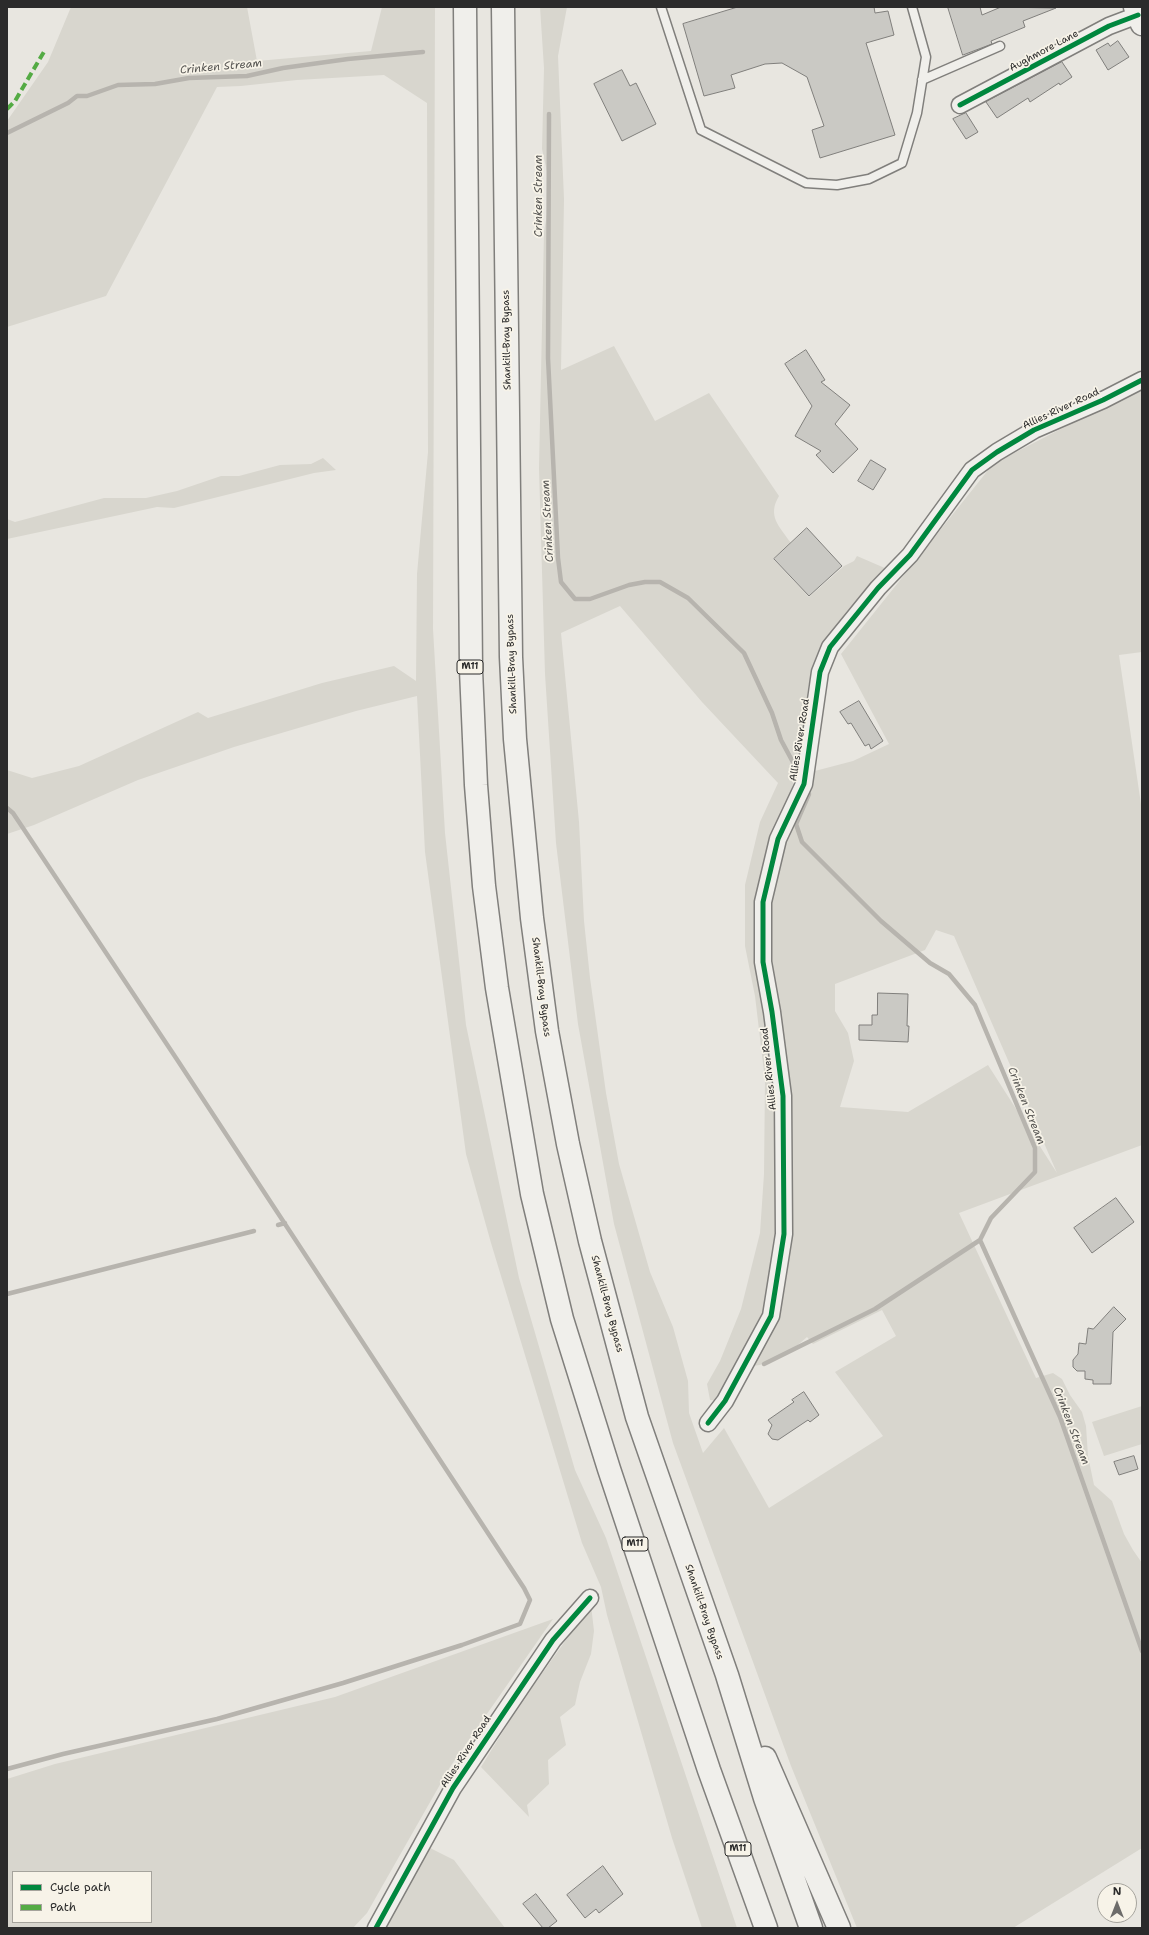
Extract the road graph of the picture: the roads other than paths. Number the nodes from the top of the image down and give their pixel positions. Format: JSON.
{"nodes":[{"id":1,"x":464,"y":7,"type":"edge"},
{"id":2,"x":503,"y":7,"type":"edge"},
{"id":3,"x":661,"y":7,"type":"edge"},
{"id":4,"x":912,"y":7,"type":"edge"},
{"id":5,"x":1138,"y":15,"type":"edge"},
{"id":6,"x":1000,"y":46,"type":"dead end"},
{"id":7,"x":922,"y":80,"type":"junction"},
{"id":8,"x":960,"y":105,"type":"dead end"},
{"id":9,"x":1142,"y":380,"type":"edge"},
{"id":10,"x":708,"y":1423,"type":"dead end"},
{"id":11,"x":590,"y":1598,"type":"dead end"},
{"id":12,"x":726,"y":1675,"type":"junction"},
{"id":13,"x":709,"y":1770,"type":"junction"},
{"id":14,"x":376,"y":1928,"type":"edge"},
{"id":15,"x":751,"y":1928,"type":"edge"},
{"id":16,"x":766,"y":1928,"type":"edge"},
{"id":17,"x":811,"y":1928,"type":"edge"},
{"id":18,"x":839,"y":1928,"type":"edge"}],
"edges":[{"from":1,"to":13,"type":"highway","number":"M11"},
{"from":2,"to":12,"type":"highway","name":"Shankill-Bray Bypass"},
{"from":3,"to":7,"type":"lane"},
{"from":4,"to":7,"type":"lane"},
{"from":5,"to":8,"type":"street","name":"Aughmore Lane"},
{"from":6,"to":7,"type":"lane"},
{"from":9,"to":10,"type":"street","name":"Allies River Road"},
{"from":11,"to":14,"type":"street","name":"Allies River Road"},
{"from":12,"to":17,"type":"highway","name":"Shankill-Bray Bypass"},
{"from":12,"to":18,"type":"highway"},
{"from":13,"to":15,"type":"highway"},
{"from":13,"to":16,"type":"highway","number":"M11"}]}
